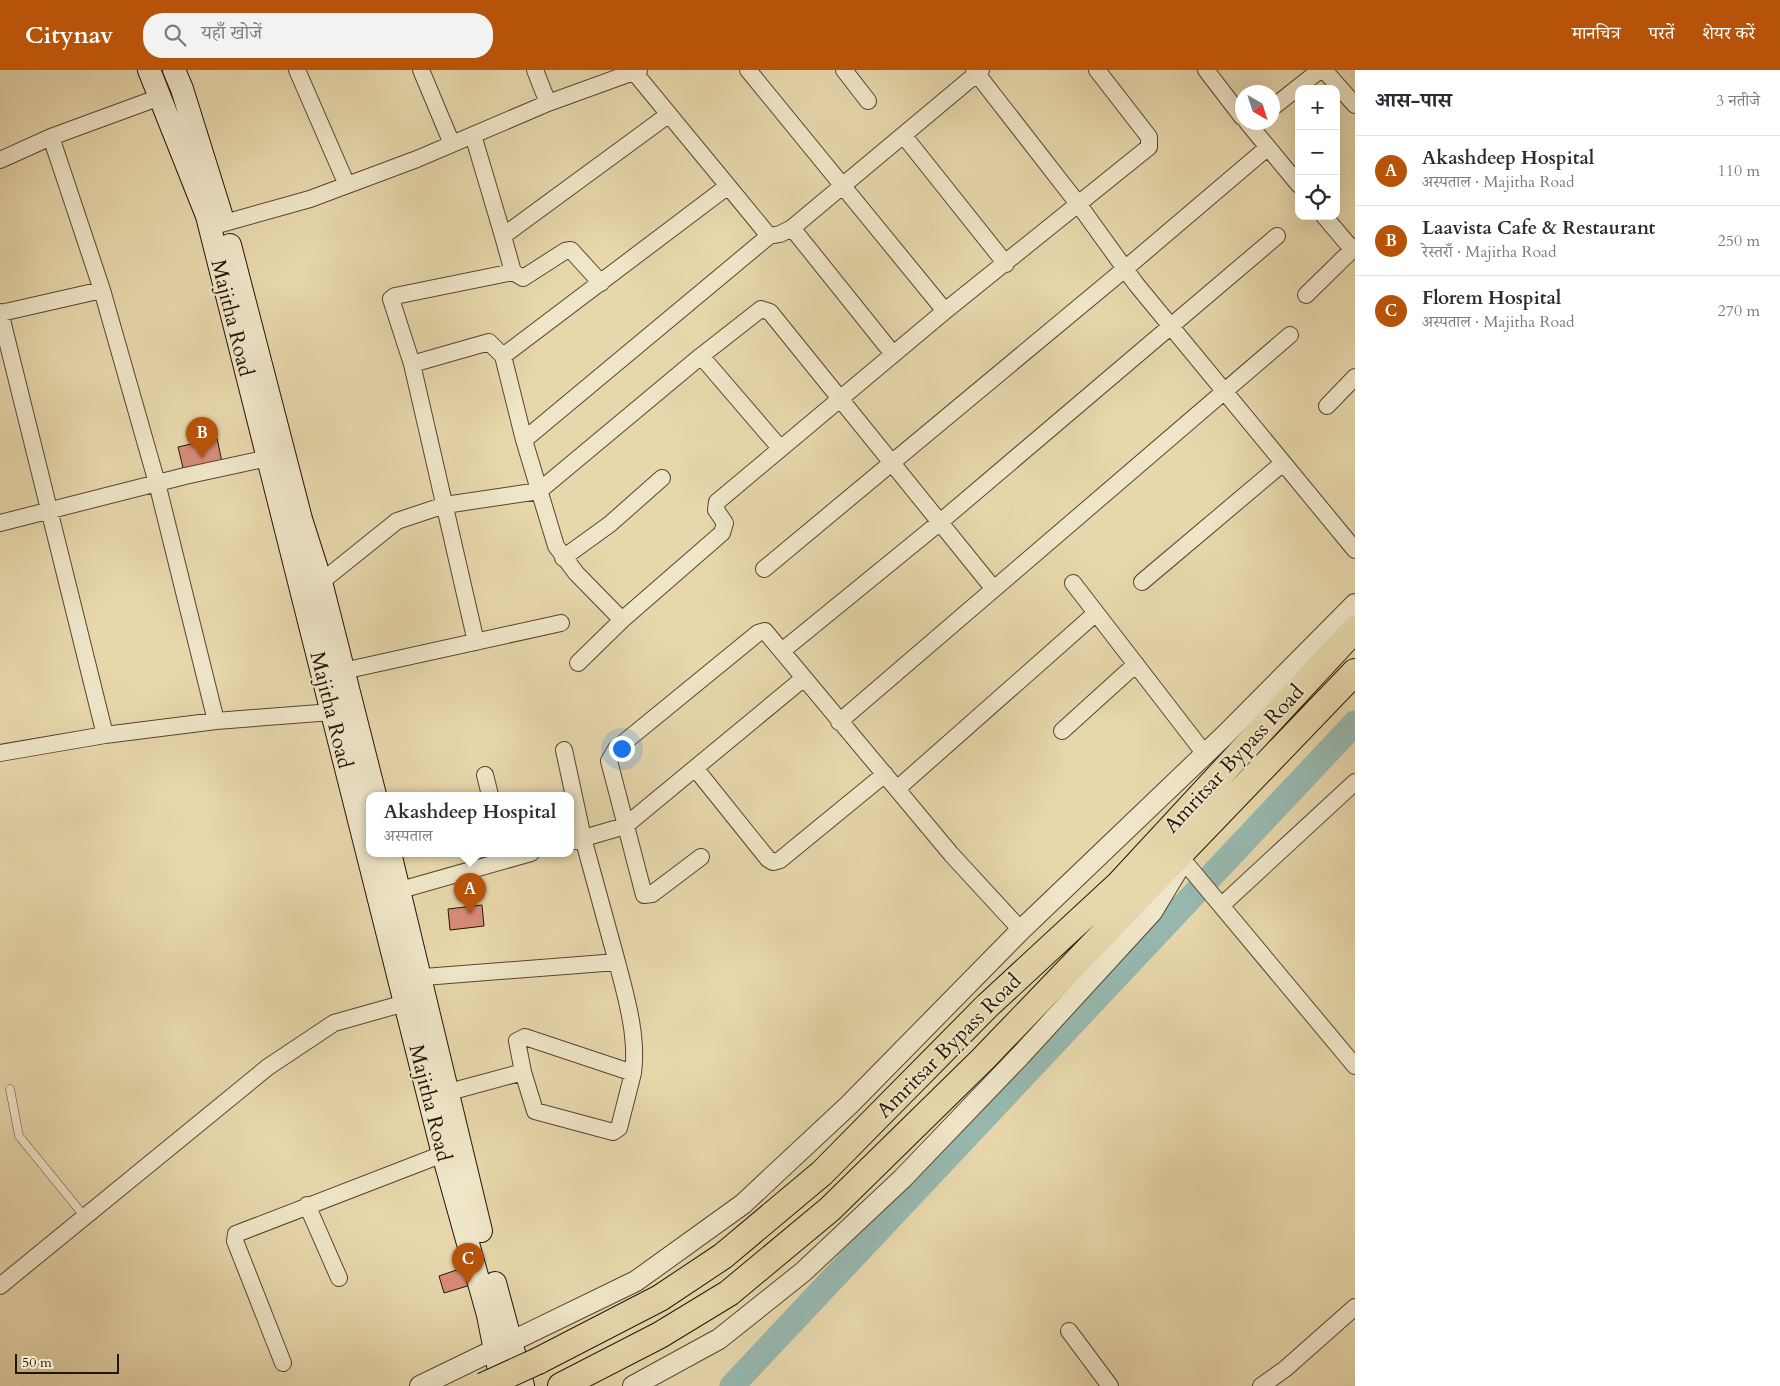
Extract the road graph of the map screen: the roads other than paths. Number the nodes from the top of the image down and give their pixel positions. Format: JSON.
{"nodes":[{"id":1,"x":149,"y":70,"type":"edge"},
{"id":2,"x":174,"y":70,"type":"edge"},
{"id":3,"x":297,"y":70,"type":"edge"},
{"id":4,"x":421,"y":70,"type":"edge"},
{"id":5,"x":535,"y":70,"type":"edge"},
{"id":6,"x":748,"y":70,"type":"edge"},
{"id":7,"x":844,"y":70,"type":"edge"},
{"id":8,"x":1097,"y":70,"type":"edge"},
{"id":9,"x":1206,"y":70,"type":"edge"},
{"id":10,"x":1320,"y":70,"type":"edge"},
{"id":11,"x":1324,"y":70,"type":"edge"},
{"id":12,"x":637,"y":71,"type":"edge"},
{"id":13,"x":977,"y":71,"type":"edge"},
{"id":14,"x":160,"y":97,"type":"junction"},
{"id":15,"x":868,"y":101,"type":"dead end"},
{"id":16,"x":1280,"y":102,"type":"edge"},
{"id":17,"x":548,"y":103,"type":"junction"},
{"id":18,"x":1235,"y":105,"type":"edge"},
{"id":19,"x":1355,"y":105,"type":"edge"},
{"id":20,"x":668,"y":115,"type":"junction"},
{"id":21,"x":1255,"y":130,"type":"edge"},
{"id":22,"x":473,"y":135,"type":"junction"},
{"id":23,"x":904,"y":136,"type":"junction"},
{"id":24,"x":51,"y":137,"type":"junction"},
{"id":25,"x":452,"y":144,"type":"junction"},
{"id":26,"x":1267,"y":148,"type":"junction"},
{"id":27,"x":0,"y":160,"type":"edge"},
{"id":28,"x":1295,"y":180,"type":"edge"},
{"id":29,"x":347,"y":185,"type":"junction"},
{"id":30,"x":728,"y":186,"type":"junction"},
{"id":31,"x":842,"y":186,"type":"junction"},
{"id":32,"x":1080,"y":206,"type":"junction"},
{"id":33,"x":1328,"y":220,"type":"edge"},
{"id":34,"x":217,"y":225,"type":"junction"},
{"id":35,"x":792,"y":228,"type":"junction"},
{"id":36,"x":503,"y":236,"type":"junction"},
{"id":37,"x":769,"y":236,"type":"junction"},
{"id":38,"x":1277,"y":236,"type":"dead end"},
{"id":39,"x":1354,"y":248,"type":"edge"},
{"id":40,"x":1006,"y":264,"type":"junction"},
{"id":41,"x":1126,"y":268,"type":"junction"},
{"id":42,"x":513,"y":272,"type":"junction"},
{"id":43,"x":601,"y":283,"type":"junction"},
{"id":44,"x":102,"y":290,"type":"junction"},
{"id":45,"x":1306,"y":295,"type":"dead end"},
{"id":46,"x":945,"y":311,"type":"junction"},
{"id":47,"x":0,"y":312,"type":"edge"},
{"id":48,"x":1170,"y":326,"type":"junction"},
{"id":49,"x":1290,"y":335,"type":"dead end"},
{"id":50,"x":894,"y":354,"type":"junction"},
{"id":51,"x":503,"y":356,"type":"junction"},
{"id":52,"x":701,"y":356,"type":"junction"},
{"id":53,"x":412,"y":364,"type":"junction"},
{"id":54,"x":1355,"y":377,"type":"edge"},
{"id":55,"x":1224,"y":391,"type":"junction"},
{"id":56,"x":840,"y":401,"type":"junction"},
{"id":57,"x":1327,"y":406,"type":"dead end"},
{"id":58,"x":524,"y":440,"type":"junction"},
{"id":59,"x":780,"y":448,"type":"junction"},
{"id":60,"x":268,"y":458,"type":"junction"},
{"id":61,"x":892,"y":463,"type":"junction"},
{"id":62,"x":1283,"y":463,"type":"junction"},
{"id":63,"x":662,"y":478,"type":"dead end"},
{"id":64,"x":156,"y":483,"type":"junction"},
{"id":65,"x":539,"y":491,"type":"junction"},
{"id":66,"x":445,"y":505,"type":"junction"},
{"id":67,"x":50,"y":510,"type":"junction"},
{"id":68,"x":0,"y":523,"type":"edge"},
{"id":69,"x":939,"y":523,"type":"junction"},
{"id":70,"x":1355,"y":550,"type":"edge"},
{"id":71,"x":563,"y":558,"type":"junction"},
{"id":72,"x":764,"y":569,"type":"dead end"},
{"id":73,"x":321,"y":582,"type":"junction"},
{"id":74,"x":1142,"y":582,"type":"dead end"},
{"id":75,"x":1073,"y":583,"type":"dead end"},
{"id":76,"x":993,"y":588,"type":"junction"},
{"id":77,"x":1355,"y":604,"type":"edge"},
{"id":78,"x":1096,"y":613,"type":"junction"},
{"id":79,"x":622,"y":620,"type":"junction"},
{"id":80,"x":561,"y":623,"type":"dead end"},
{"id":81,"x":1355,"y":629,"type":"edge"},
{"id":82,"x":476,"y":642,"type":"junction"},
{"id":83,"x":782,"y":651,"type":"junction"},
{"id":84,"x":578,"y":663,"type":"dead end"},
{"id":85,"x":1136,"y":664,"type":"junction"},
{"id":86,"x":1355,"y":672,"type":"edge"},
{"id":87,"x":332,"y":674,"type":"junction"},
{"id":88,"x":804,"y":678,"type":"junction"},
{"id":89,"x":332,"y":712,"type":"junction"},
{"id":90,"x":216,"y":721,"type":"junction"},
{"id":91,"x":839,"y":722,"type":"junction"},
{"id":92,"x":1062,"y":731,"type":"dead end"},
{"id":93,"x":105,"y":735,"type":"junction"},
{"id":94,"x":564,"y":750,"type":"dead end"},
{"id":95,"x":0,"y":753,"type":"edge"},
{"id":96,"x":1205,"y":754,"type":"junction"},
{"id":97,"x":695,"y":768,"type":"junction"},
{"id":98,"x":885,"y":774,"type":"junction"},
{"id":99,"x":485,"y":775,"type":"dead end"},
{"id":100,"x":1355,"y":782,"type":"edge"},
{"id":101,"x":898,"y":788,"type":"junction"},
{"id":102,"x":374,"y":792,"type":"edge"},
{"id":103,"x":489,"y":792,"type":"edge"},
{"id":104,"x":570,"y":792,"type":"edge"},
{"id":105,"x":574,"y":819,"type":"edge"},
{"id":106,"x":625,"y":826,"type":"junction"},
{"id":107,"x":577,"y":840,"type":"edge"},
{"id":108,"x":366,"y":848,"type":"edge"},
{"id":109,"x":368,"y":857,"type":"edge"},
{"id":110,"x":391,"y":857,"type":"edge"},
{"id":111,"x":501,"y":857,"type":"edge"},
{"id":112,"x":701,"y":857,"type":"dead end"},
{"id":113,"x":1192,"y":858,"type":"junction"},
{"id":114,"x":399,"y":890,"type":"junction"},
{"id":115,"x":378,"y":896,"type":"junction"},
{"id":116,"x":1219,"y":902,"type":"junction"},
{"id":117,"x":1021,"y":930,"type":"junction"},
{"id":118,"x":617,"y":962,"type":"junction"},
{"id":119,"x":408,"y":978,"type":"junction"},
{"id":120,"x":405,"y":1003,"type":"junction"},
{"id":121,"x":1355,"y":1066,"type":"edge"},
{"id":122,"x":523,"y":1072,"type":"junction"},
{"id":123,"x":632,"y":1073,"type":"junction"},
{"id":124,"x":10,"y":1089,"type":"dead end"},
{"id":125,"x":438,"y":1095,"type":"junction"},
{"id":126,"x":443,"y":1154,"type":"junction"},
{"id":127,"x":307,"y":1205,"type":"junction"},
{"id":128,"x":85,"y":1217,"type":"junction"},
{"id":129,"x":338,"y":1278,"type":"dead end"},
{"id":130,"x":0,"y":1286,"type":"edge"},
{"id":131,"x":1355,"y":1307,"type":"edge"},
{"id":132,"x":1069,"y":1331,"type":"dead end"},
{"id":133,"x":503,"y":1346,"type":"junction"},
{"id":134,"x":283,"y":1362,"type":"dead end"},
{"id":135,"x":420,"y":1386,"type":"edge"},
{"id":136,"x":483,"y":1386,"type":"edge"},
{"id":137,"x":502,"y":1386,"type":"edge"},
{"id":138,"x":523,"y":1386,"type":"edge"},
{"id":139,"x":562,"y":1386,"type":"edge"},
{"id":140,"x":633,"y":1386,"type":"edge"},
{"id":141,"x":1110,"y":1386,"type":"edge"},
{"id":142,"x":1261,"y":1386,"type":"edge"}],
"edges":[{"from":1,"to":14,"type":"main road","name":"Majitha Road"},
{"from":2,"to":34,"type":"main road","name":"Majitha Road"},
{"from":3,"to":29,"type":"street"},
{"from":4,"to":25,"type":"street"},
{"from":5,"to":17,"type":"street"},
{"from":6,"to":31,"type":"street"},
{"from":7,"to":15,"type":"street"},
{"from":8,"to":32,"type":"street"},
{"from":9,"to":18,"type":"street"},
{"from":10,"to":16,"type":"street"},
{"from":11,"to":19,"type":"street"},
{"from":12,"to":17,"type":"street"},
{"from":12,"to":20,"type":"street"},
{"from":13,"to":23,"type":"street"},
{"from":13,"to":32,"type":"street"},
{"from":14,"to":24,"type":"street"},
{"from":14,"to":34,"type":"main road","name":"Majitha Road"},
{"from":17,"to":22,"type":"street"},
{"from":20,"to":30,"type":"street"},
{"from":20,"to":36,"type":"street"},
{"from":21,"to":26,"type":"street"},
{"from":22,"to":25,"type":"street"},
{"from":22,"to":36,"type":"street"},
{"from":23,"to":31,"type":"street"},
{"from":23,"to":40,"type":"street"},
{"from":24,"to":27,"type":"street"},
{"from":24,"to":44,"type":"street"},
{"from":25,"to":29,"type":"street"},
{"from":26,"to":28,"type":"street"},
{"from":26,"to":41,"type":"street"},
{"from":29,"to":34,"type":"street"},
{"from":30,"to":37,"type":"street"},
{"from":30,"to":43,"type":"street"},
{"from":31,"to":35,"type":"street"},
{"from":31,"to":46,"type":"street"},
{"from":32,"to":40,"type":"street"},
{"from":32,"to":41,"type":"street"},
{"from":33,"to":39,"type":"street"},
{"from":34,"to":60,"type":"main road","name":"Majitha Road"},
{"from":34,"to":73,"type":"main road","name":"Majitha Road"},
{"from":35,"to":37,"type":"street"},
{"from":35,"to":50,"type":"street"},
{"from":36,"to":42,"type":"street"},
{"from":37,"to":58,"type":"street"},
{"from":38,"to":48,"type":"street"},
{"from":39,"to":45,"type":"street"},
{"from":40,"to":46,"type":"street"},
{"from":41,"to":48,"type":"street"},
{"from":41,"to":61,"type":"street"},
{"from":42,"to":43,"type":"street"},
{"from":42,"to":53,"type":"street"},
{"from":43,"to":51,"type":"street"},
{"from":44,"to":47,"type":"street"},
{"from":44,"to":64,"type":"street"},
{"from":46,"to":50,"type":"street"},
{"from":47,"to":67,"type":"street"},
{"from":48,"to":55,"type":"street"},
{"from":48,"to":69,"type":"street"},
{"from":49,"to":55,"type":"street"},
{"from":50,"to":56,"type":"street"},
{"from":51,"to":53,"type":"street"},
{"from":51,"to":58,"type":"street"},
{"from":52,"to":56,"type":"street"},
{"from":52,"to":59,"type":"street"},
{"from":52,"to":65,"type":"street"},
{"from":53,"to":66,"type":"street"},
{"from":54,"to":57,"type":"street"},
{"from":55,"to":62,"type":"street"},
{"from":55,"to":76,"type":"street"},
{"from":56,"to":59,"type":"street"},
{"from":56,"to":61,"type":"street"},
{"from":58,"to":65,"type":"street"},
{"from":59,"to":79,"type":"street"},
{"from":60,"to":64,"type":"street"},
{"from":60,"to":87,"type":"main road","name":"Majitha Road"},
{"from":61,"to":69,"type":"street"},
{"from":61,"to":72,"type":"street"},
{"from":62,"to":70,"type":"street"},
{"from":62,"to":74,"type":"street"},
{"from":63,"to":71,"type":"street"},
{"from":64,"to":67,"type":"street"},
{"from":64,"to":90,"type":"street"},
{"from":65,"to":66,"type":"street"},
{"from":65,"to":71,"type":"street"},
{"from":66,"to":73,"type":"street"},
{"from":66,"to":82,"type":"street"},
{"from":67,"to":68,"type":"street"},
{"from":67,"to":93,"type":"street"},
{"from":69,"to":76,"type":"street"},
{"from":69,"to":83,"type":"street"},
{"from":71,"to":79,"type":"street"},
{"from":73,"to":87,"type":"main road","name":"Majitha Road"},
{"from":75,"to":78,"type":"street"},
{"from":76,"to":91,"type":"street"},
{"from":77,"to":96,"type":"street"},
{"from":78,"to":85,"type":"street"},
{"from":78,"to":101,"type":"street"},
{"from":79,"to":84,"type":"street"},
{"from":80,"to":82,"type":"street"},
{"from":81,"to":136,"type":"highway","name":"Amritsar Bypass Road","bridge":true},
{"from":82,"to":87,"type":"street"},
{"from":83,"to":88,"type":"street"},
{"from":83,"to":106,"type":"street"},
{"from":85,"to":92,"type":"street"},
{"from":85,"to":96,"type":"street"},
{"from":86,"to":113,"type":"highway","name":"Amritsar Bypass Road"},
{"from":87,"to":89,"type":"main road","name":"Majitha Road"},
{"from":87,"to":102,"type":"main road","name":"Majitha Road"},
{"from":88,"to":91,"type":"street"},
{"from":88,"to":97,"type":"street"},
{"from":89,"to":90,"type":"street"},
{"from":89,"to":108,"type":"main road","name":"Majitha Road"},
{"from":90,"to":93,"type":"street"},
{"from":91,"to":98,"type":"street"},
{"from":93,"to":95,"type":"street"},
{"from":94,"to":104,"type":"street"},
{"from":96,"to":117,"type":"street"},
{"from":97,"to":98,"type":"street"},
{"from":97,"to":106,"type":"street"},
{"from":98,"to":101,"type":"street"},
{"from":99,"to":103,"type":"street"},
{"from":100,"to":116,"type":"street"},
{"from":101,"to":117,"type":"street"},
{"from":105,"to":107,"type":"street"},
{"from":106,"to":107,"type":"street"},
{"from":106,"to":112,"type":"street"},
{"from":107,"to":118,"type":"street"},
{"from":109,"to":115,"type":"main road","name":"Majitha Road"},
{"from":110,"to":114,"type":"main road","name":"Majitha Road"},
{"from":111,"to":114,"type":"street"},
{"from":113,"to":116,"type":"street"},
{"from":113,"to":139,"type":"highway","name":"Amritsar Bypass Road"},
{"from":113,"to":140,"type":"street"},
{"from":114,"to":115,"type":"street"},
{"from":114,"to":119,"type":"main road","name":"Majitha Road"},
{"from":115,"to":119,"type":"main road","name":"Majitha Road"},
{"from":116,"to":121,"type":"street"},
{"from":117,"to":133,"type":"street"},
{"from":118,"to":119,"type":"street"},
{"from":118,"to":123,"type":"street"},
{"from":119,"to":120,"type":"main road","name":"Majitha Road"},
{"from":119,"to":125,"type":"main road","name":"Majitha Road"},
{"from":120,"to":125,"type":"main road","name":"Majitha Road"},
{"from":120,"to":128,"type":"street"},
{"from":122,"to":123,"type":"street"},
{"from":122,"to":123,"type":"street"},
{"from":122,"to":125,"type":"street"},
{"from":124,"to":128,"type":"lane"},
{"from":125,"to":126,"type":"main road","name":"Majitha Road"},
{"from":125,"to":133,"type":"main road","name":"Majitha Road"},
{"from":126,"to":127,"type":"street"},
{"from":126,"to":133,"type":"main road","name":"Majitha Road"},
{"from":127,"to":129,"type":"street"},
{"from":127,"to":134,"type":"street"},
{"from":128,"to":130,"type":"street"},
{"from":131,"to":142,"type":"street"},
{"from":132,"to":141,"type":"street"},
{"from":133,"to":135,"type":"street"},
{"from":133,"to":137,"type":"main road","name":"Majitha Road"},
{"from":133,"to":138,"type":"main road","name":"Majitha Road"}]}
